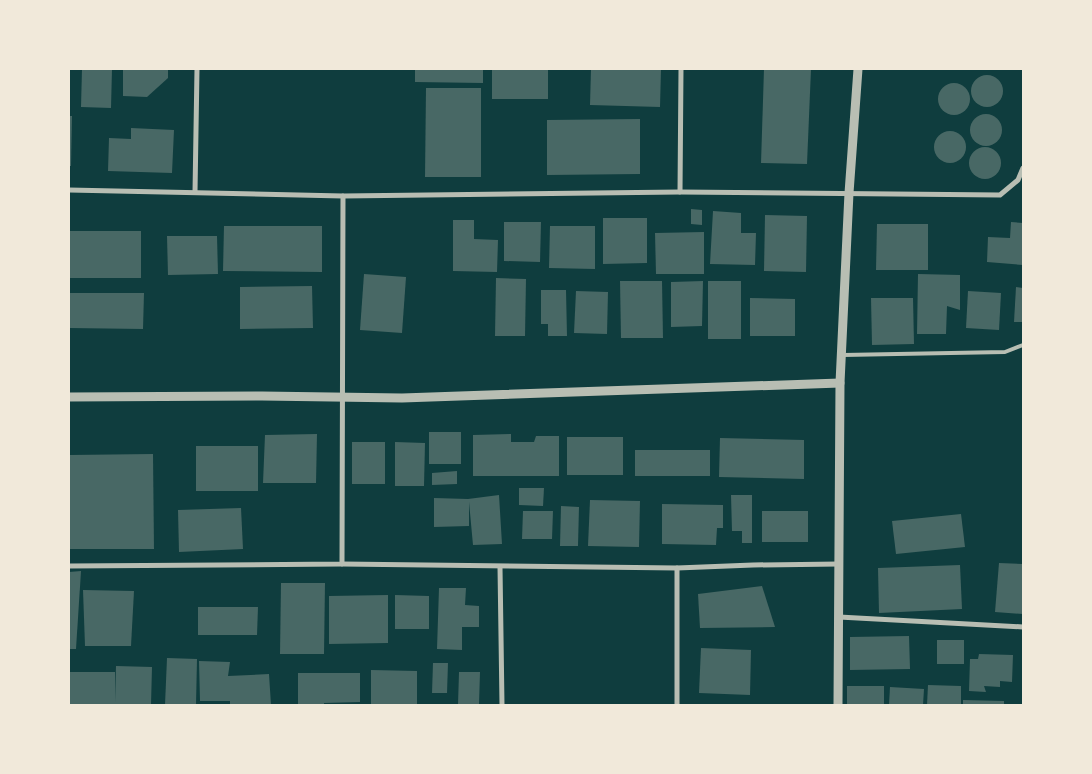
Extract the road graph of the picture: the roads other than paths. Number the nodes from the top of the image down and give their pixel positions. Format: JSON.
{"nodes":[{"id":1,"x":198,"y":69,"type":"edge"},
{"id":2,"x":681,"y":69,"type":"edge"},
{"id":3,"x":858,"y":69,"type":"edge"},
{"id":4,"x":1023,"y":168,"type":"edge"},
{"id":5,"x":69,"y":190,"type":"edge"},
{"id":6,"x":195,"y":192,"type":"junction"},
{"id":7,"x":680,"y":192,"type":"junction"},
{"id":8,"x":849,"y":193,"type":"junction"},
{"id":9,"x":343,"y":196,"type":"junction"},
{"id":10,"x":1023,"y":345,"type":"edge"},
{"id":11,"x":843,"y":355,"type":"junction"},
{"id":12,"x":840,"y":383,"type":"junction"},
{"id":13,"x":69,"y":397,"type":"edge"},
{"id":14,"x":343,"y":398,"type":"junction"},
{"id":15,"x":342,"y":564,"type":"junction"},
{"id":16,"x":839,"y":564,"type":"junction"},
{"id":17,"x":69,"y":566,"type":"edge"},
{"id":18,"x":500,"y":567,"type":"junction"},
{"id":19,"x":677,"y":568,"type":"junction"},
{"id":20,"x":839,"y":617,"type":"junction"},
{"id":21,"x":1023,"y":627,"type":"edge"},
{"id":22,"x":502,"y":705,"type":"edge"},
{"id":23,"x":677,"y":705,"type":"edge"},
{"id":24,"x":838,"y":705,"type":"edge"}],
"edges":[{"from":1,"to":6,"type":"street"},
{"from":2,"to":7,"type":"street"},
{"from":3,"to":8,"type":"street"},
{"from":4,"to":8,"type":"street"},
{"from":5,"to":6,"type":"street"},
{"from":6,"to":9,"type":"street"},
{"from":7,"to":8,"type":"street"},
{"from":7,"to":9,"type":"street"},
{"from":8,"to":11,"type":"street"},
{"from":9,"to":14,"type":"street"},
{"from":10,"to":11,"type":"lane"},
{"from":11,"to":12,"type":"street"},
{"from":12,"to":14,"type":"street"},
{"from":12,"to":16,"type":"street"},
{"from":13,"to":14,"type":"street"},
{"from":14,"to":15,"type":"street"},
{"from":15,"to":17,"type":"street"},
{"from":15,"to":18,"type":"street"},
{"from":16,"to":19,"type":"street"},
{"from":16,"to":20,"type":"street"},
{"from":18,"to":19,"type":"street"},
{"from":18,"to":22,"type":"street"},
{"from":19,"to":23,"type":"street"},
{"from":20,"to":21,"type":"street"},
{"from":20,"to":24,"type":"street"}]}
